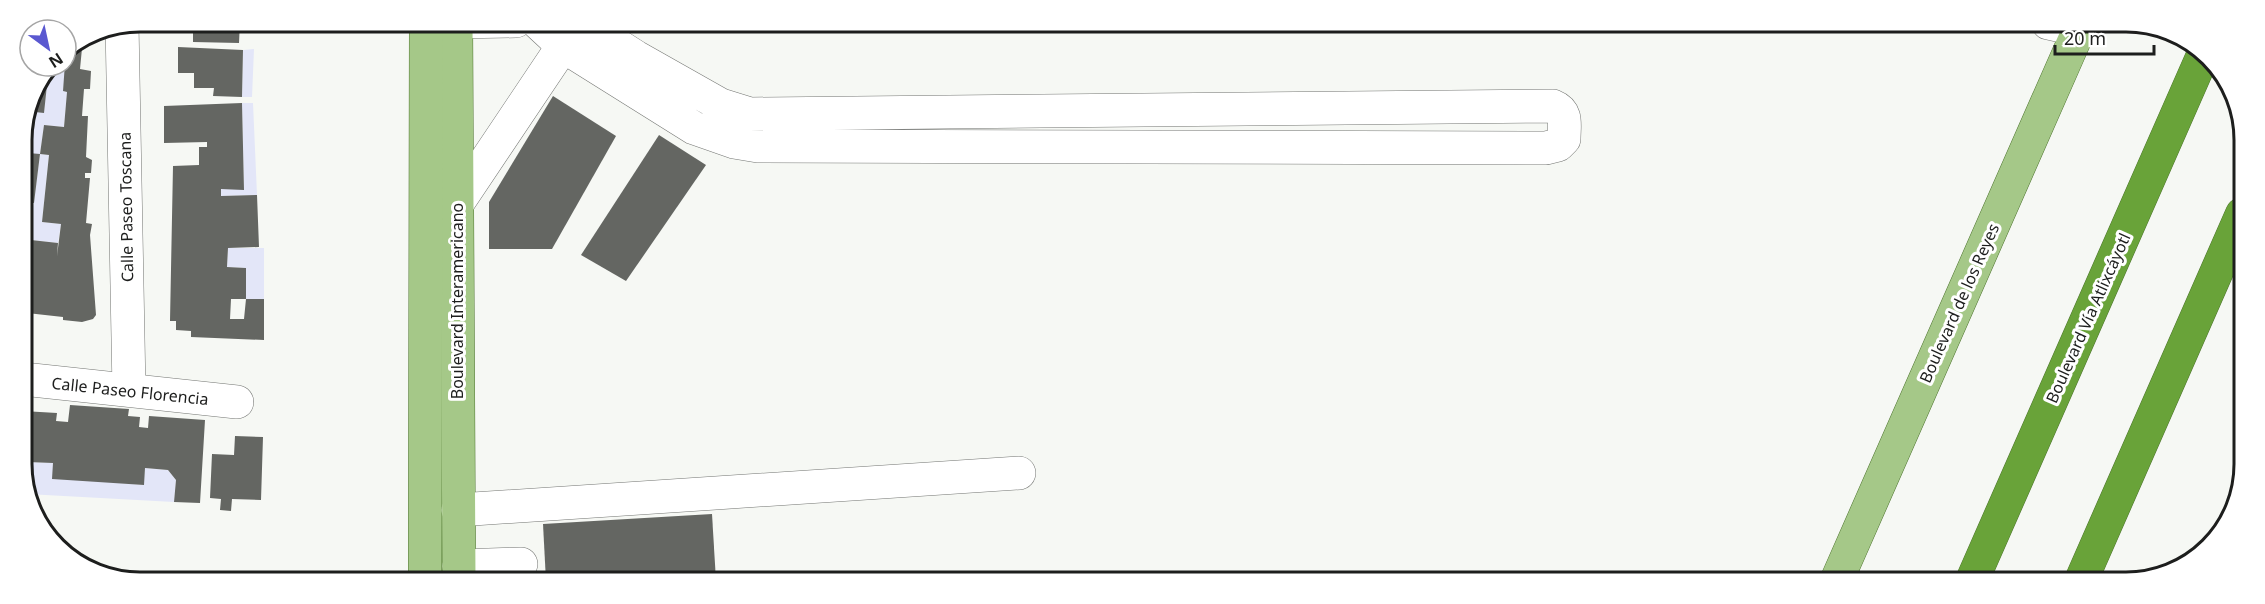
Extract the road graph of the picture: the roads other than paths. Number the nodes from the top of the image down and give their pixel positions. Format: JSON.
{"nodes":[{"id":1,"x":426,"y":32,"type":"edge"},
{"id":2,"x":456,"y":32,"type":"edge"},
{"id":3,"x":574,"y":32,"type":"edge"},
{"id":4,"x":580,"y":32,"type":"edge"},
{"id":5,"x":2066,"y":32,"type":"edge"},
{"id":6,"x":122,"y":34,"type":"edge"},
{"id":7,"x":2200,"y":62,"type":"edge"},
{"id":8,"x":1155,"y":111,"type":"junction"},
{"id":9,"x":738,"y":127,"type":"junction"},
{"id":10,"x":1154,"y":147,"type":"junction"},
{"id":11,"x":457,"y":204,"type":"junction"},
{"id":12,"x":2234,"y":232,"type":"edge"},
{"id":13,"x":32,"y":380,"type":"edge"},
{"id":14,"x":129,"y":390,"type":"junction"},
{"id":15,"x":237,"y":402,"type":"dead end"},
{"id":16,"x":1020,"y":473,"type":"dead end"},
{"id":17,"x":458,"y":510,"type":"junction"},
{"id":18,"x":521,"y":564,"type":"dead end"},
{"id":19,"x":425,"y":572,"type":"edge"},
{"id":20,"x":459,"y":572,"type":"edge"},
{"id":21,"x":471,"y":572,"type":"edge"},
{"id":22,"x":1840,"y":572,"type":"edge"},
{"id":23,"x":1976,"y":572,"type":"edge"},
{"id":24,"x":2085,"y":572,"type":"edge"}],
"edges":[{"from":1,"to":19,"type":"main road","name":"Boulevard Interamericano"},
{"from":2,"to":11,"type":"main road","name":"Boulevard Interamericano"},
{"from":3,"to":11,"type":"street"},
{"from":4,"to":9,"type":"street"},
{"from":5,"to":22,"type":"main road","name":"Boulevard de los Reyes"},
{"from":6,"to":14,"type":"street","name":"Calle Paseo Toscana"},
{"from":7,"to":23,"type":"highway","name":"Boulevard Vía Atlixcáyotl"},
{"from":8,"to":9,"type":"street"},
{"from":8,"to":10,"type":"street"},
{"from":8,"to":10,"type":"street"},
{"from":9,"to":10,"type":"street"},
{"from":11,"to":17,"type":"main road","name":"Boulevard Interamericano"},
{"from":12,"to":24,"type":"highway"},
{"from":13,"to":14,"type":"street","name":"Calle Paseo Florencia"},
{"from":14,"to":15,"type":"street","name":"Calle Paseo Florencia"},
{"from":16,"to":17,"type":"street"},
{"from":17,"to":20,"type":"main road","name":"Boulevard Interamericano"},
{"from":18,"to":21,"type":"street"}]}
